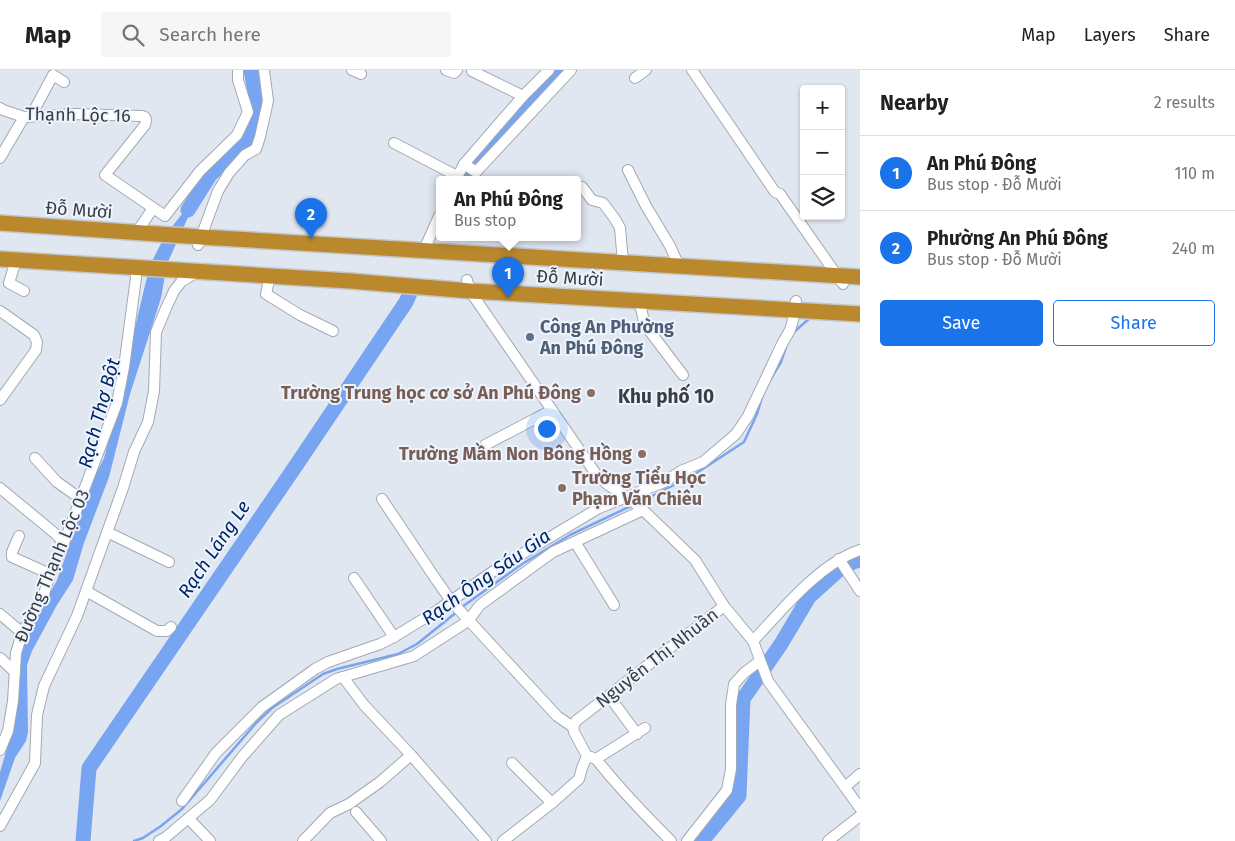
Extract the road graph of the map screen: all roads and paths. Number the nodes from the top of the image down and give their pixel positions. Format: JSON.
{"nodes":[{"id":1,"x":238,"y":70,"type":"edge"},
{"id":2,"x":264,"y":70,"type":"edge"},
{"id":3,"x":446,"y":70,"type":"edge"},
{"id":4,"x":457,"y":70,"type":"edge"},
{"id":5,"x":472,"y":70,"type":"edge"},
{"id":6,"x":572,"y":70,"type":"edge"},
{"id":7,"x":646,"y":70,"type":"edge"},
{"id":8,"x":692,"y":70,"type":"edge"},
{"id":9,"x":547,"y":71,"type":"edge"},
{"id":10,"x":635,"y":78,"type":"dead end"},
{"id":11,"x":64,"y":82,"type":"dead end"},
{"id":12,"x":523,"y":96,"type":"junction"},
{"id":13,"x":0,"y":108,"type":"edge"},
{"id":14,"x":27,"y":116,"type":"junction"},
{"id":15,"x":394,"y":143,"type":"dead end"},
{"id":16,"x":0,"y":158,"type":"edge"},
{"id":17,"x":464,"y":164,"type":"junction"},
{"id":18,"x":628,"y":170,"type":"dead end"},
{"id":19,"x":452,"y":176,"type":"edge"},
{"id":20,"x":457,"y":176,"type":"edge"},
{"id":21,"x":582,"y":187,"type":"dead end"},
{"id":22,"x":153,"y":208,"type":"junction"},
{"id":23,"x":0,"y":223,"type":"edge"},
{"id":24,"x":436,"y":223,"type":"edge"},
{"id":25,"x":0,"y":232,"type":"edge"},
{"id":26,"x":145,"y":236,"type":"junction"},
{"id":27,"x":198,"y":239,"type":"junction"},
{"id":28,"x":424,"y":250,"type":"junction"},
{"id":29,"x":0,"y":251,"type":"edge"},
{"id":30,"x":0,"y":259,"type":"edge"},
{"id":31,"x":16,"y":260,"type":"junction"},
{"id":32,"x":623,"y":262,"type":"junction"},
{"id":33,"x":140,"y":265,"type":"junction"},
{"id":34,"x":679,"y":266,"type":"junction"},
{"id":35,"x":193,"y":268,"type":"junction"},
{"id":36,"x":270,"y":276,"type":"junction"},
{"id":37,"x":860,"y":277,"type":"edge"},
{"id":38,"x":840,"y":280,"type":"junction"},
{"id":39,"x":860,"y":285,"type":"edge"},
{"id":40,"x":468,"y":286,"type":"junction"},
{"id":41,"x":24,"y":291,"type":"dead end"},
{"id":42,"x":639,"y":300,"type":"junction"},
{"id":43,"x":795,"y":305,"type":"junction"},
{"id":44,"x":860,"y":305,"type":"edge"},
{"id":45,"x":0,"y":311,"type":"edge"},
{"id":46,"x":860,"y":314,"type":"edge"},
{"id":47,"x":333,"y":331,"type":"dead end"},
{"id":48,"x":683,"y":375,"type":"dead end"},
{"id":49,"x":0,"y":400,"type":"edge"},
{"id":50,"x":552,"y":410,"type":"junction"},
{"id":51,"x":485,"y":445,"type":"dead end"},
{"id":52,"x":35,"y":458,"type":"dead end"},
{"id":53,"x":0,"y":488,"type":"edge"},
{"id":54,"x":81,"y":499,"type":"junction"},
{"id":55,"x":382,"y":499,"type":"dead end"},
{"id":56,"x":635,"y":504,"type":"junction"},
{"id":57,"x":107,"y":532,"type":"junction"},
{"id":58,"x":19,"y":536,"type":"dead end"},
{"id":59,"x":574,"y":542,"type":"junction"},
{"id":60,"x":62,"y":548,"type":"junction"},
{"id":61,"x":860,"y":550,"type":"edge"},
{"id":62,"x":169,"y":562,"type":"dead end"},
{"id":63,"x":841,"y":562,"type":"junction"},
{"id":64,"x":50,"y":574,"type":"junction"},
{"id":65,"x":354,"y":578,"type":"dead end"},
{"id":66,"x":86,"y":591,"type":"junction"},
{"id":67,"x":860,"y":591,"type":"edge"},
{"id":68,"x":452,"y":602,"type":"junction"},
{"id":69,"x":614,"y":605,"type":"dead end"},
{"id":70,"x":724,"y":606,"type":"junction"},
{"id":71,"x":0,"y":614,"type":"edge"},
{"id":72,"x":467,"y":619,"type":"junction"},
{"id":73,"x":171,"y":627,"type":"dead end"},
{"id":74,"x":21,"y":632,"type":"junction"},
{"id":75,"x":394,"y":637,"type":"junction"},
{"id":76,"x":753,"y":640,"type":"junction"},
{"id":77,"x":0,"y":658,"type":"edge"},
{"id":78,"x":761,"y":663,"type":"junction"},
{"id":79,"x":15,"y":672,"type":"junction"},
{"id":80,"x":344,"y":677,"type":"junction"},
{"id":81,"x":609,"y":696,"type":"junction"},
{"id":82,"x":573,"y":727,"type":"junction"},
{"id":83,"x":0,"y":750,"type":"edge"},
{"id":84,"x":411,"y":755,"type":"junction"},
{"id":85,"x":592,"y":758,"type":"junction"},
{"id":86,"x":512,"y":763,"type":"dead end"},
{"id":87,"x":860,"y":774,"type":"edge"},
{"id":88,"x":845,"y":787,"type":"junction"},
{"id":89,"x":182,"y":801,"type":"dead end"},
{"id":90,"x":552,"y":803,"type":"junction"},
{"id":91,"x":860,"y":808,"type":"edge"},
{"id":92,"x":356,"y":812,"type":"dead end"},
{"id":93,"x":860,"y":816,"type":"edge"},
{"id":94,"x":189,"y":819,"type":"junction"},
{"id":95,"x":0,"y":826,"type":"edge"},
{"id":96,"x":166,"y":839,"type":"edge"},
{"id":97,"x":210,"y":841,"type":"edge"},
{"id":98,"x":302,"y":841,"type":"edge"},
{"id":99,"x":381,"y":841,"type":"edge"},
{"id":100,"x":486,"y":841,"type":"edge"},
{"id":101,"x":503,"y":841,"type":"edge"},
{"id":102,"x":672,"y":841,"type":"edge"},
{"id":103,"x":687,"y":841,"type":"edge"},
{"id":104,"x":828,"y":841,"type":"edge"}],
"edges":[{"from":1,"to":22,"type":"street"},
{"from":2,"to":27,"type":"street"},
{"from":3,"to":4,"type":"street"},
{"from":5,"to":12,"type":"street"},
{"from":6,"to":17,"type":"street"},
{"from":7,"to":10,"type":"street"},
{"from":8,"to":38,"type":"street"},
{"from":9,"to":12,"type":"street"},
{"from":11,"to":14,"type":"street"},
{"from":12,"to":17,"type":"street"},
{"from":13,"to":14,"type":"street","name":"Thạnh Lộc 16"},
{"from":14,"to":16,"type":"street"},
{"from":14,"to":22,"type":"street","name":"Thạnh Lộc 16"},
{"from":15,"to":19,"type":"street"},
{"from":17,"to":20,"type":"street"},
{"from":18,"to":34,"type":"street"},
{"from":21,"to":32,"type":"street"},
{"from":22,"to":26,"type":"street"},
{"from":23,"to":26,"type":"highway","name":"Đỗ Mười"},
{"from":24,"to":28,"type":"street"},
{"from":25,"to":26,"type":"highway","name":"Đỗ Mười"},
{"from":26,"to":27,"type":"highway"},
{"from":27,"to":28,"type":"highway","name":"Đỗ Mười"},
{"from":27,"to":38,"type":"highway","name":"Đỗ Mười"},
{"from":28,"to":32,"type":"highway","name":"Đỗ Mười"},
{"from":29,"to":33,"type":"highway"},
{"from":30,"to":31,"type":"highway"},
{"from":31,"to":33,"type":"highway"},
{"from":31,"to":41,"type":"street"},
{"from":32,"to":34,"type":"highway","name":"Đỗ Mười"},
{"from":33,"to":35,"type":"highway"},
{"from":33,"to":54,"type":"street","name":"Đường Thạnh Lộc 03"},
{"from":34,"to":38,"type":"highway","name":"Đỗ Mười"},
{"from":35,"to":36,"type":"highway","name":"Đỗ Mười"},
{"from":35,"to":40,"type":"highway","name":"Đỗ Mười"},
{"from":35,"to":57,"type":"street"},
{"from":36,"to":40,"type":"highway","name":"Đỗ Mười"},
{"from":36,"to":47,"type":"street"},
{"from":37,"to":38,"type":"highway","name":"Đỗ Mười"},
{"from":38,"to":39,"type":"highway","name":"Đỗ Mười"},
{"from":40,"to":42,"type":"highway","name":"Đỗ Mười"},
{"from":40,"to":43,"type":"highway","name":"Đỗ Mười"},
{"from":40,"to":50,"type":"street","name":"Nguyễn Thị Nhuần"},
{"from":42,"to":43,"type":"highway","name":"Đỗ Mười"},
{"from":42,"to":48,"type":"street"},
{"from":43,"to":44,"type":"highway","name":"Đỗ Mười"},
{"from":43,"to":46,"type":"highway","name":"Đỗ Mười"},
{"from":43,"to":56,"type":"street"},
{"from":45,"to":49,"type":"street"},
{"from":50,"to":51,"type":"street"},
{"from":50,"to":56,"type":"street","name":"Nguyễn Thị Nhuần"},
{"from":52,"to":54,"type":"street"},
{"from":53,"to":60,"type":"street"},
{"from":54,"to":60,"type":"street","name":"Đường Thạnh Lộc 03"},
{"from":55,"to":68,"type":"street"},
{"from":56,"to":59,"type":"street"},
{"from":56,"to":68,"type":"street"},
{"from":56,"to":70,"type":"street","name":"Nguyễn Thị Nhuần"},
{"from":57,"to":62,"type":"street"},
{"from":57,"to":66,"type":"street"},
{"from":58,"to":64,"type":"street"},
{"from":59,"to":69,"type":"street"},
{"from":59,"to":72,"type":"street"},
{"from":60,"to":64,"type":"street","name":"Đường Thạnh Lộc 03"},
{"from":61,"to":63,"type":"street"},
{"from":63,"to":67,"type":"street"},
{"from":63,"to":76,"type":"street"},
{"from":64,"to":74,"type":"street","name":"Đường Thạnh Lộc 03"},
{"from":65,"to":75,"type":"street"},
{"from":66,"to":73,"type":"street"},
{"from":66,"to":95,"type":"street"},
{"from":68,"to":72,"type":"street"},
{"from":68,"to":75,"type":"street"},
{"from":70,"to":76,"type":"street"},
{"from":70,"to":81,"type":"street","name":"Nguyễn Thị Nhuần"},
{"from":71,"to":74,"type":"street"},
{"from":72,"to":80,"type":"street"},
{"from":72,"to":82,"type":"street"},
{"from":74,"to":79,"type":"street","name":"Đường Thạnh Lộc 03"},
{"from":75,"to":89,"type":"street"},
{"from":76,"to":78,"type":"street"},
{"from":77,"to":79,"type":"street"},
{"from":78,"to":88,"type":"street"},
{"from":78,"to":103,"type":"street"},
{"from":79,"to":83,"type":"street","name":"Đường Thạnh Lộc 03"},
{"from":80,"to":84,"type":"street"},
{"from":80,"to":94,"type":"street"},
{"from":81,"to":82,"type":"street","name":"Nguyễn Thị Nhuần"},
{"from":81,"to":85,"type":"street"},
{"from":82,"to":85,"type":"street"},
{"from":84,"to":98,"type":"street"},
{"from":84,"to":100,"type":"street"},
{"from":85,"to":90,"type":"street"},
{"from":85,"to":102,"type":"street"},
{"from":86,"to":90,"type":"street"},
{"from":87,"to":88,"type":"street"},
{"from":88,"to":91,"type":"street"},
{"from":90,"to":101,"type":"street"},
{"from":92,"to":99,"type":"street"},
{"from":93,"to":104,"type":"street"},
{"from":94,"to":96,"type":"street"},
{"from":94,"to":97,"type":"street"}]}
